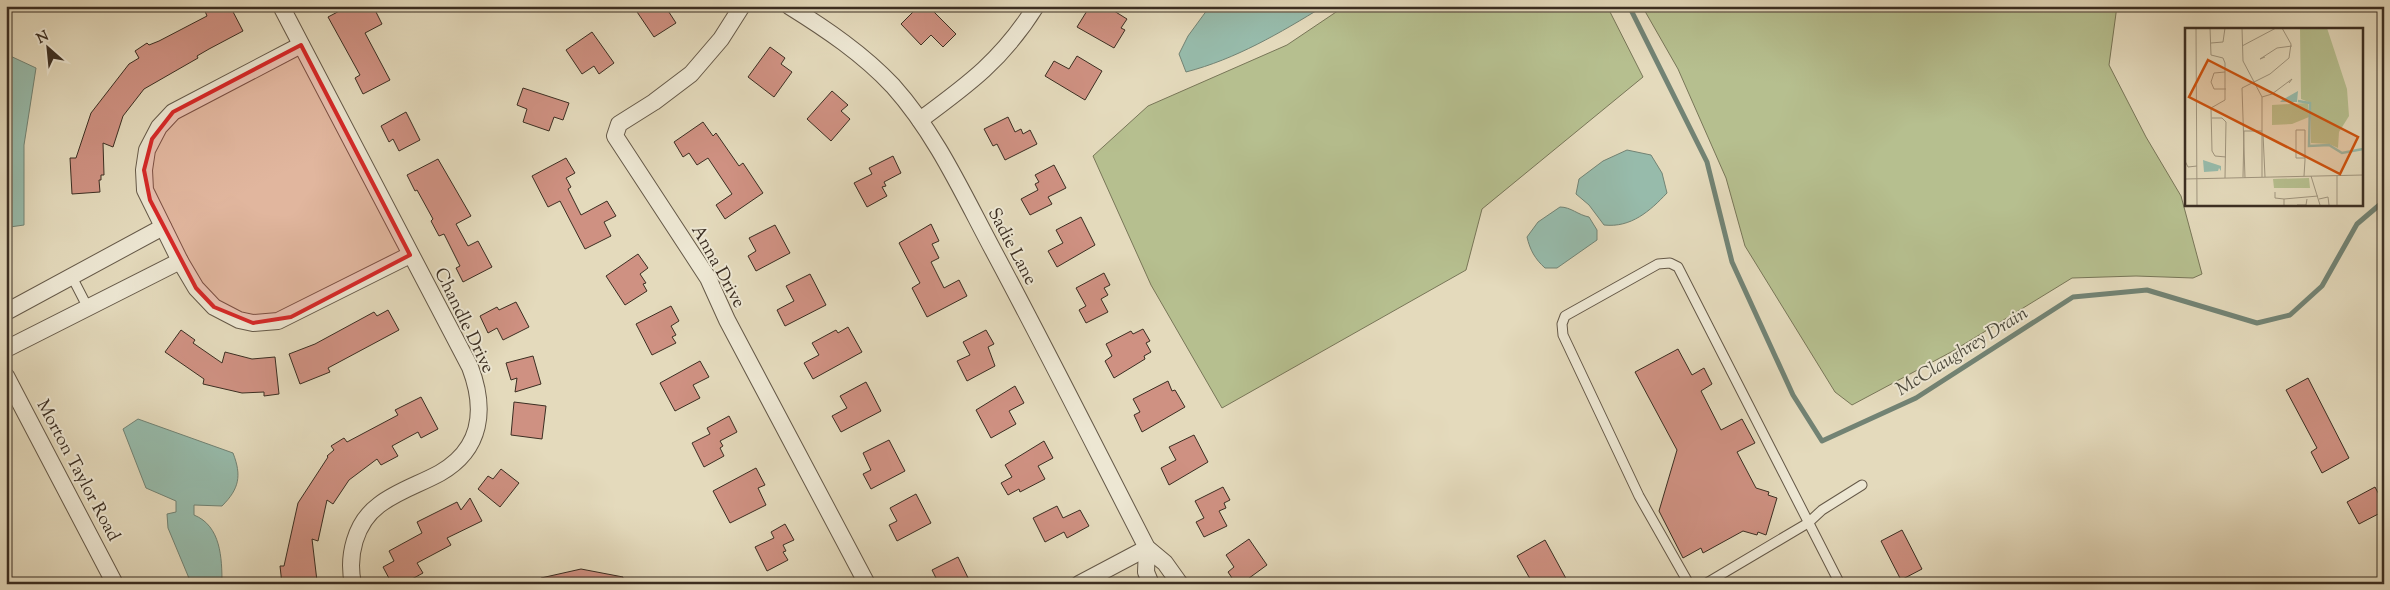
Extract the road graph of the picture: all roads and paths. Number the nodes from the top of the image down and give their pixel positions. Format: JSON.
{"nodes":[{"id":1,"x":281,"y":6,"type":"edge"},
{"id":2,"x":742,"y":6,"type":"edge"},
{"id":3,"x":789,"y":6,"type":"edge"},
{"id":4,"x":1036,"y":6,"type":"edge"},
{"id":5,"x":301,"y":45,"type":"junction"},
{"id":6,"x":920,"y":120,"type":"junction"},
{"id":7,"x":162,"y":227,"type":"junction"},
{"id":8,"x":410,"y":255,"type":"junction"},
{"id":9,"x":180,"y":261,"type":"junction"},
{"id":10,"x":72,"y":277,"type":"junction"},
{"id":11,"x":87,"y":306,"type":"junction"},
{"id":12,"x":6,"y":312,"type":"edge"},
{"id":13,"x":6,"y":349,"type":"edge"},
{"id":14,"x":6,"y":376,"type":"edge"},
{"id":15,"x":1862,"y":485,"type":"dead end"},
{"id":16,"x":1808,"y":523,"type":"junction"},
{"id":17,"x":1147,"y":548,"type":"junction"},
{"id":18,"x":116,"y":584,"type":"edge"},
{"id":19,"x":353,"y":584,"type":"edge"},
{"id":20,"x":868,"y":584,"type":"edge"},
{"id":21,"x":1079,"y":584,"type":"edge"},
{"id":22,"x":1151,"y":584,"type":"edge"},
{"id":23,"x":1180,"y":584,"type":"edge"},
{"id":24,"x":1689,"y":584,"type":"edge"},
{"id":25,"x":1705,"y":584,"type":"edge"},
{"id":26,"x":1840,"y":584,"type":"edge"}],
"edges":[{"from":1,"to":5,"type":"street","name":"Chandle Drive"},
{"from":2,"to":20,"type":"street","name":"Anna Drive"},
{"from":3,"to":6,"type":"street","name":"Sadie Lane"},
{"from":4,"to":6,"type":"street"},
{"from":5,"to":7,"type":"street"},
{"from":5,"to":8,"type":"street","name":"Chandle Drive"},
{"from":6,"to":17,"type":"street","name":"Sadie Lane"},
{"from":7,"to":9,"type":"street"},
{"from":7,"to":10,"type":"street"},
{"from":8,"to":9,"type":"street"},
{"from":8,"to":19,"type":"street","name":"Chandle Drive"},
{"from":9,"to":11,"type":"street"},
{"from":10,"to":11,"type":"lane"},
{"from":10,"to":12,"type":"street"},
{"from":11,"to":13,"type":"street"},
{"from":14,"to":18,"type":"street","name":"Morton Taylor Road"},
{"from":15,"to":16,"type":"lane"},
{"from":16,"to":24,"type":"lane"},
{"from":16,"to":25,"type":"lane"},
{"from":16,"to":26,"type":"lane"},
{"from":17,"to":21,"type":"street"},
{"from":17,"to":22,"type":"street","name":"Sadie Lane"},
{"from":17,"to":23,"type":"street","name":"Sadie Lane"}]}
